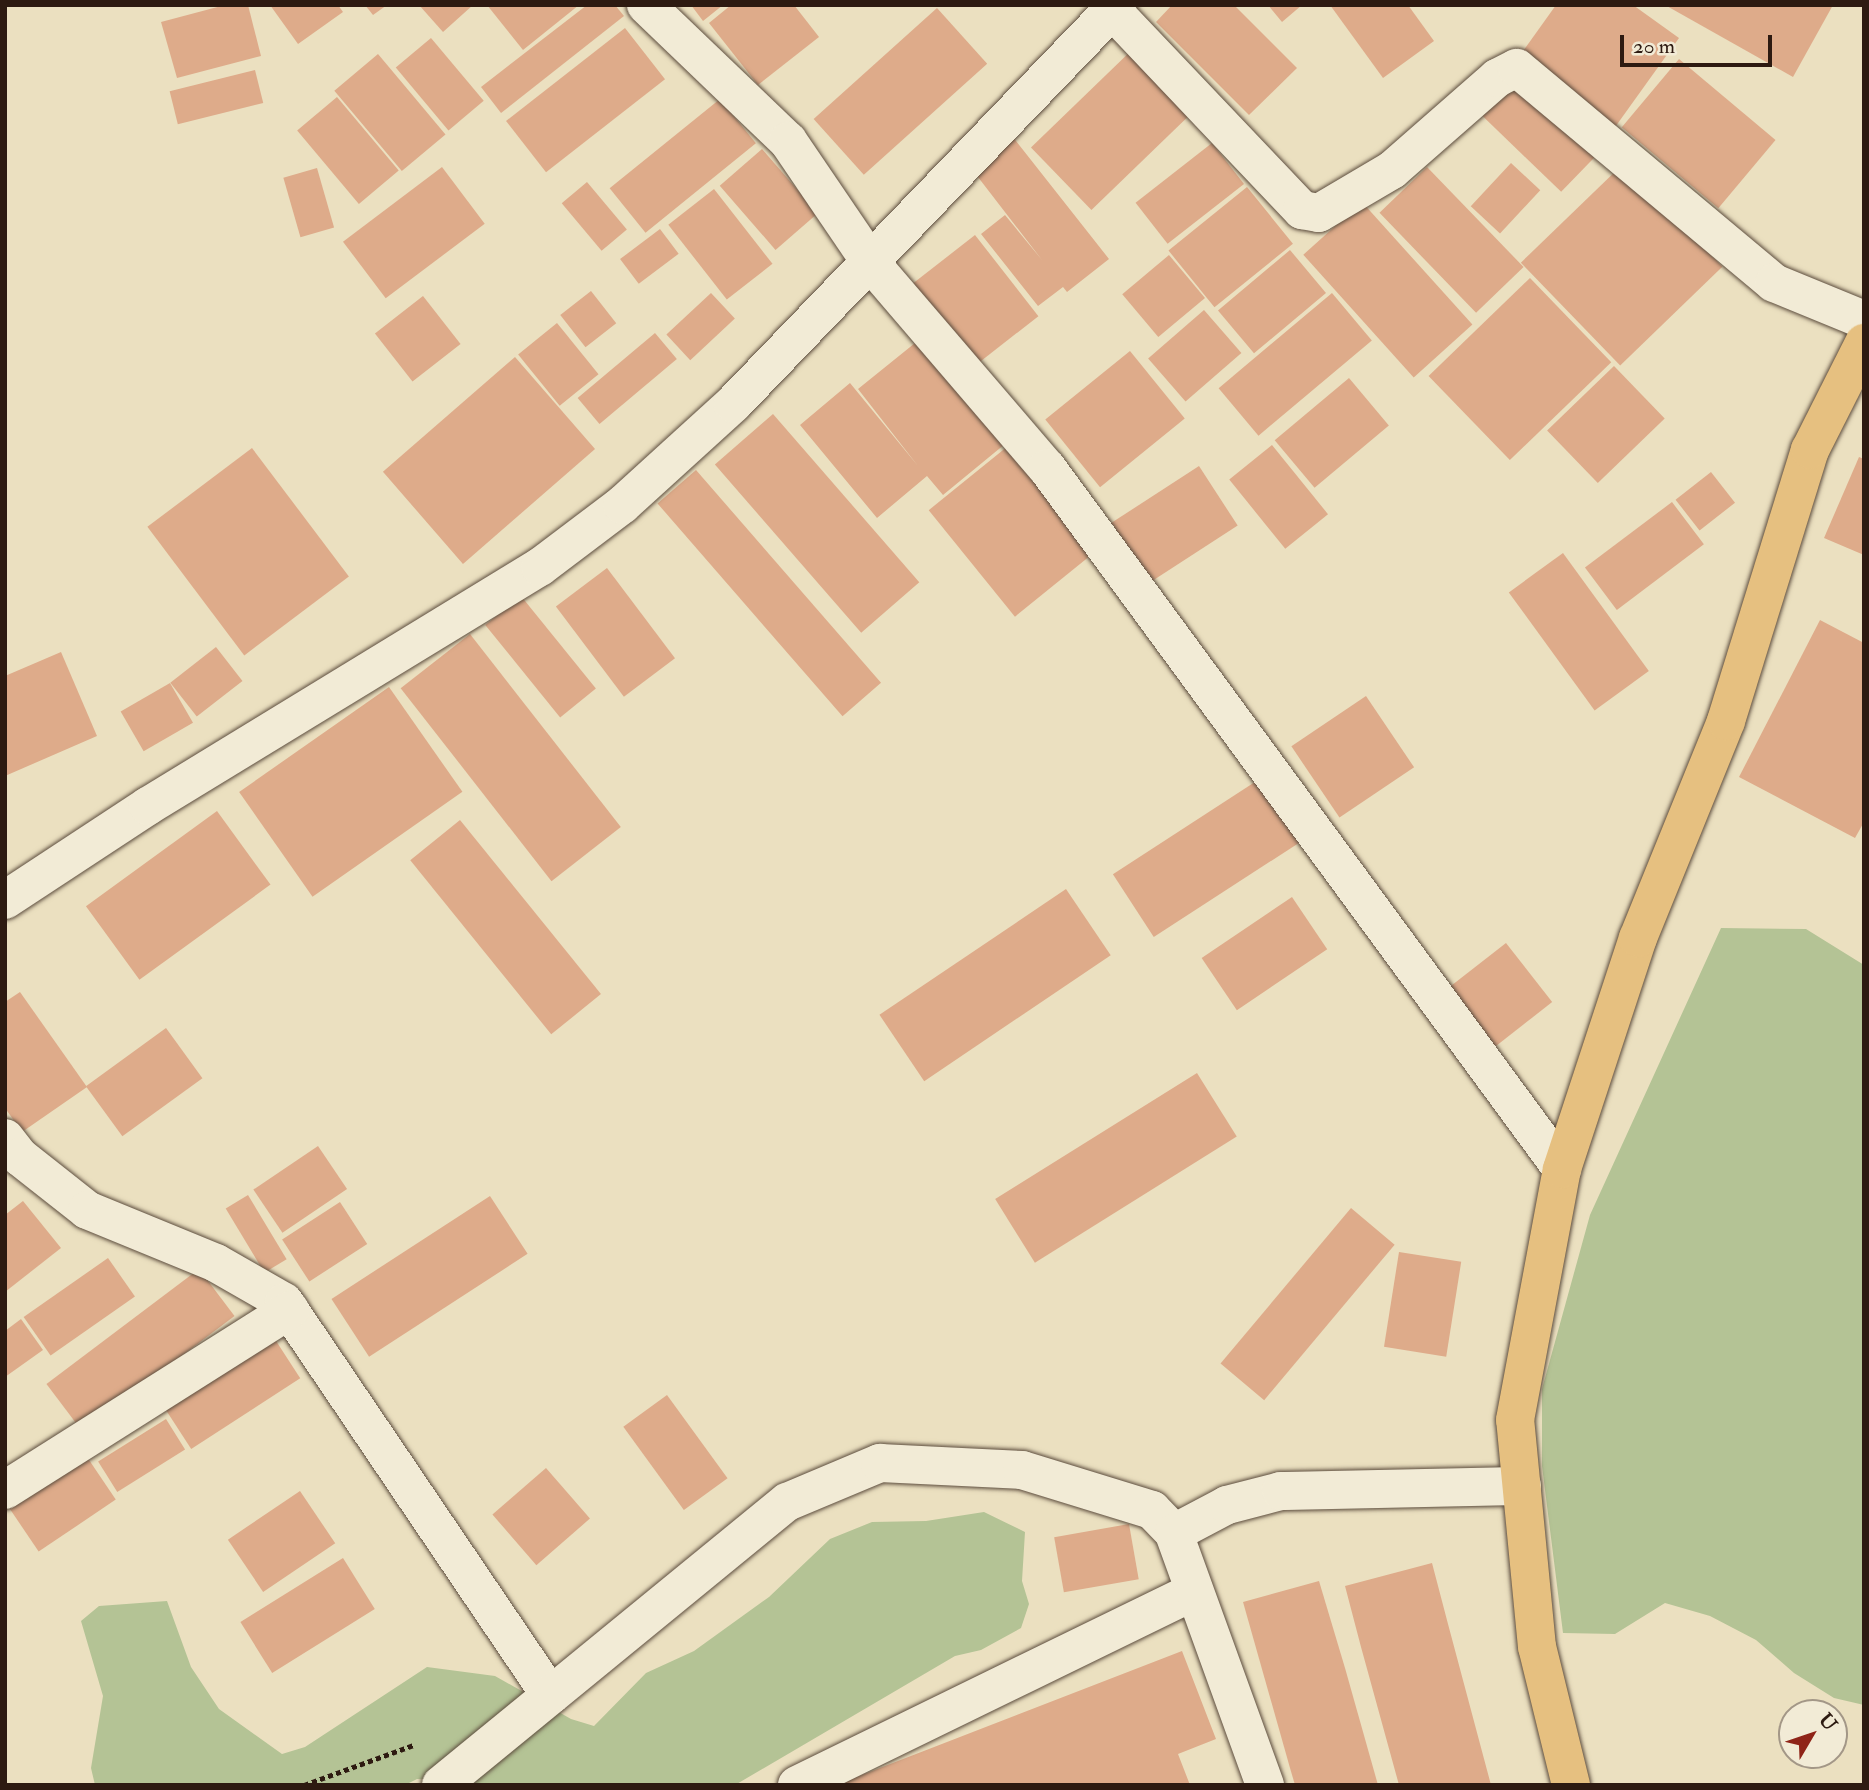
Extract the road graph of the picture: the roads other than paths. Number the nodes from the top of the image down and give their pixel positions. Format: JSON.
{"nodes":[{"id":1,"x":646,"y":5,"type":"edge"},
{"id":2,"x":1115,"y":8,"type":"edge"},
{"id":3,"x":871,"y":263,"type":"junction"},
{"id":4,"x":1864,"y":320,"type":"edge"},
{"id":5,"x":1864,"y":343,"type":"edge"},
{"id":6,"x":5,"y":900,"type":"edge"},
{"id":7,"x":5,"y":1138,"type":"edge"},
{"id":8,"x":1562,"y":1169,"type":"junction"},
{"id":9,"x":290,"y":1310,"type":"junction"},
{"id":10,"x":1522,"y":1486,"type":"junction"},
{"id":11,"x":5,"y":1489,"type":"edge"},
{"id":12,"x":1174,"y":1534,"type":"junction"},
{"id":13,"x":1194,"y":1591,"type":"junction"},
{"id":14,"x":550,"y":1695,"type":"junction"},
{"id":15,"x":441,"y":1785,"type":"edge"},
{"id":16,"x":797,"y":1785,"type":"edge"},
{"id":17,"x":1265,"y":1785,"type":"edge"},
{"id":18,"x":1571,"y":1785,"type":"edge"}],
"edges":[{"from":1,"to":3,"type":"street"},
{"from":2,"to":3,"type":"street"},
{"from":2,"to":4,"type":"street"},
{"from":3,"to":6,"type":"street"},
{"from":3,"to":8,"type":"street"},
{"from":5,"to":8,"type":"main road"},
{"from":7,"to":9,"type":"street"},
{"from":8,"to":10,"type":"main road"},
{"from":9,"to":11,"type":"street"},
{"from":9,"to":14,"type":"street"},
{"from":10,"to":12,"type":"street"},
{"from":10,"to":18,"type":"main road"},
{"from":12,"to":13,"type":"street"},
{"from":12,"to":14,"type":"street"},
{"from":13,"to":16,"type":"street"},
{"from":13,"to":17,"type":"street"},
{"from":14,"to":15,"type":"street"}]}
